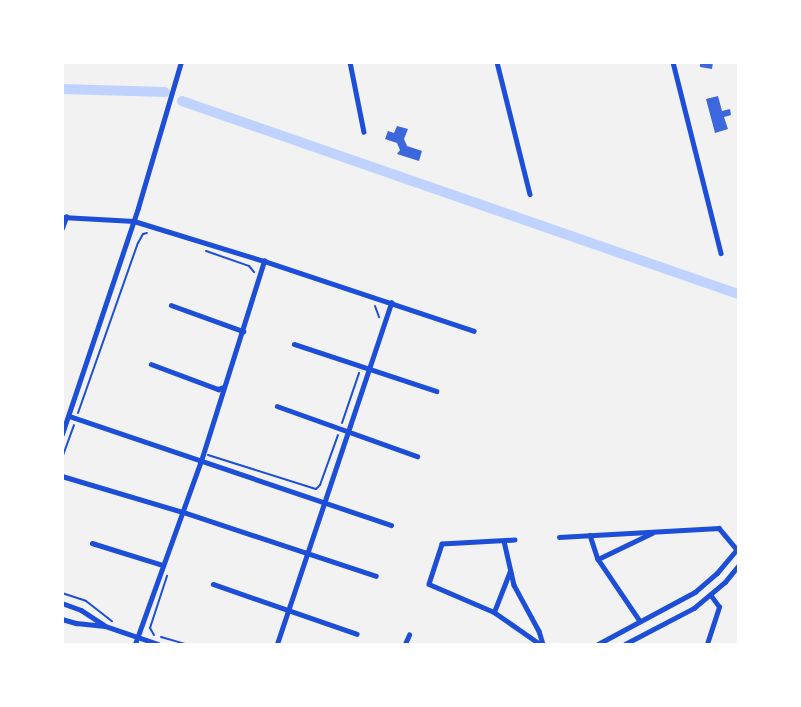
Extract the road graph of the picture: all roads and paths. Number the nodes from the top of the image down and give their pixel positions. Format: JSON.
{"nodes":[{"id":1,"x":181,"y":62,"type":"edge"},
{"id":2,"x":350,"y":62,"type":"edge"},
{"id":3,"x":497,"y":62,"type":"edge"},
{"id":4,"x":673,"y":62,"type":"edge"},
{"id":5,"x":364,"y":132,"type":"dead end"},
{"id":6,"x":530,"y":194,"type":"dead end"},
{"id":7,"x":64,"y":217,"type":"edge"},
{"id":8,"x":134,"y":221,"type":"junction"},
{"id":9,"x":62,"y":228,"type":"edge"},
{"id":10,"x":153,"y":232,"type":"dead end"},
{"id":11,"x":206,"y":251,"type":"dead end"},
{"id":12,"x":721,"y":253,"type":"dead end"},
{"id":13,"x":264,"y":261,"type":"junction"},
{"id":14,"x":254,"y":276,"type":"dead end"},
{"id":15,"x":391,"y":303,"type":"junction"},
{"id":16,"x":171,"y":305,"type":"dead end"},
{"id":17,"x":242,"y":331,"type":"junction"},
{"id":18,"x":474,"y":331,"type":"dead end"},
{"id":19,"x":294,"y":344,"type":"dead end"},
{"id":20,"x":151,"y":364,"type":"dead end"},
{"id":21,"x":369,"y":368,"type":"junction"},
{"id":22,"x":224,"y":387,"type":"junction"},
{"id":23,"x":436,"y":391,"type":"dead end"},
{"id":24,"x":277,"y":406,"type":"dead end"},
{"id":25,"x":69,"y":416,"type":"junction"},
{"id":26,"x":76,"y":419,"type":"junction"},
{"id":27,"x":348,"y":431,"type":"junction"},
{"id":28,"x":62,"y":434,"type":"edge"},
{"id":29,"x":417,"y":456,"type":"dead end"},
{"id":30,"x":62,"y":458,"type":"edge"},
{"id":31,"x":201,"y":461,"type":"junction"},
{"id":32,"x":62,"y":476,"type":"edge"},
{"id":33,"x":316,"y":489,"type":"dead end"},
{"id":34,"x":326,"y":494,"type":"junction"},
{"id":35,"x":323,"y":503,"type":"junction"},
{"id":36,"x":183,"y":512,"type":"junction"},
{"id":37,"x":391,"y":526,"type":"dead end"},
{"id":38,"x":655,"y":531,"type":"junction"},
{"id":39,"x":590,"y":535,"type":"junction"},
{"id":40,"x":559,"y":537,"type":"dead end"},
{"id":41,"x":515,"y":540,"type":"dead end"},
{"id":42,"x":504,"y":541,"type":"junction"},
{"id":43,"x":92,"y":543,"type":"dead end"},
{"id":44,"x":738,"y":549,"type":"edge"},
{"id":45,"x":307,"y":553,"type":"junction"},
{"id":46,"x":598,"y":559,"type":"junction"},
{"id":47,"x":163,"y":565,"type":"junction"},
{"id":48,"x":738,"y":566,"type":"edge"},
{"id":49,"x":510,"y":570,"type":"junction"},
{"id":50,"x":168,"y":575,"type":"dead end"},
{"id":51,"x":376,"y":576,"type":"dead end"},
{"id":52,"x":213,"y":584,"type":"dead end"},
{"id":53,"x":710,"y":596,"type":"junction"},
{"id":54,"x":62,"y":603,"type":"edge"},
{"id":55,"x":289,"y":610,"type":"junction"},
{"id":56,"x":494,"y":612,"type":"junction"},
{"id":57,"x":62,"y":619,"type":"edge"},
{"id":58,"x":640,"y":621,"type":"junction"},
{"id":59,"x":105,"y":626,"type":"junction"},
{"id":60,"x":357,"y":634,"type":"dead end"},
{"id":61,"x":409,"y":635,"type":"dead end"},
{"id":62,"x":138,"y":638,"type":"junction"},
{"id":63,"x":135,"y":644,"type":"edge"},
{"id":64,"x":158,"y":644,"type":"edge"},
{"id":65,"x":185,"y":644,"type":"edge"},
{"id":66,"x":277,"y":644,"type":"edge"},
{"id":67,"x":405,"y":644,"type":"edge"},
{"id":68,"x":542,"y":644,"type":"edge"},
{"id":69,"x":598,"y":644,"type":"edge"},
{"id":70,"x":625,"y":644,"type":"edge"},
{"id":71,"x":707,"y":644,"type":"edge"}],
"edges":[{"from":1,"to":8,"type":"street"},
{"from":2,"to":5,"type":"street"},
{"from":3,"to":6,"type":"street"},
{"from":4,"to":12,"type":"street"},
{"from":7,"to":8,"type":"street"},
{"from":7,"to":9,"type":"street"},
{"from":8,"to":13,"type":"street"},
{"from":8,"to":25,"type":"street"},
{"from":10,"to":26,"type":"path"},
{"from":11,"to":14,"type":"path"},
{"from":13,"to":15,"type":"street"},
{"from":13,"to":17,"type":"street"},
{"from":15,"to":18,"type":"street"},
{"from":15,"to":21,"type":"street"},
{"from":16,"to":17,"type":"street"},
{"from":17,"to":22,"type":"street"},
{"from":19,"to":21,"type":"street"},
{"from":20,"to":22,"type":"street"},
{"from":21,"to":23,"type":"street"},
{"from":21,"to":27,"type":"street"},
{"from":22,"to":31,"type":"street"},
{"from":24,"to":27,"type":"street"},
{"from":25,"to":26,"type":"street"},
{"from":25,"to":28,"type":"street"},
{"from":26,"to":30,"type":"path"},
{"from":26,"to":31,"type":"street"},
{"from":27,"to":29,"type":"street"},
{"from":27,"to":34,"type":"street"},
{"from":31,"to":35,"type":"street"},
{"from":31,"to":36,"type":"street"},
{"from":32,"to":36,"type":"street"},
{"from":33,"to":34,"type":"path"},
{"from":34,"to":35,"type":"street"},
{"from":35,"to":37,"type":"street"},
{"from":35,"to":45,"type":"street"},
{"from":36,"to":45,"type":"street"},
{"from":36,"to":47,"type":"street"},
{"from":38,"to":39,"type":"street"},
{"from":38,"to":44,"type":"street"},
{"from":38,"to":46,"type":"street"},
{"from":39,"to":40,"type":"street"},
{"from":39,"to":46,"type":"street"},
{"from":41,"to":42,"type":"street"},
{"from":42,"to":49,"type":"street"},
{"from":42,"to":56,"type":"street"},
{"from":43,"to":47,"type":"street"},
{"from":44,"to":58,"type":"street"},
{"from":45,"to":51,"type":"street"},
{"from":45,"to":55,"type":"street"},
{"from":46,"to":58,"type":"street"},
{"from":47,"to":62,"type":"street"},
{"from":48,"to":53,"type":"street"},
{"from":49,"to":56,"type":"street"},
{"from":49,"to":68,"type":"street"},
{"from":50,"to":65,"type":"path"},
{"from":52,"to":55,"type":"street"},
{"from":53,"to":70,"type":"street"},
{"from":53,"to":71,"type":"street"},
{"from":54,"to":59,"type":"street"},
{"from":55,"to":60,"type":"street"},
{"from":55,"to":66,"type":"street"},
{"from":56,"to":68,"type":"street"},
{"from":57,"to":59,"type":"street"},
{"from":58,"to":69,"type":"street"},
{"from":59,"to":62,"type":"street"},
{"from":61,"to":67,"type":"street"},
{"from":62,"to":63,"type":"street"},
{"from":62,"to":64,"type":"street"}]}
